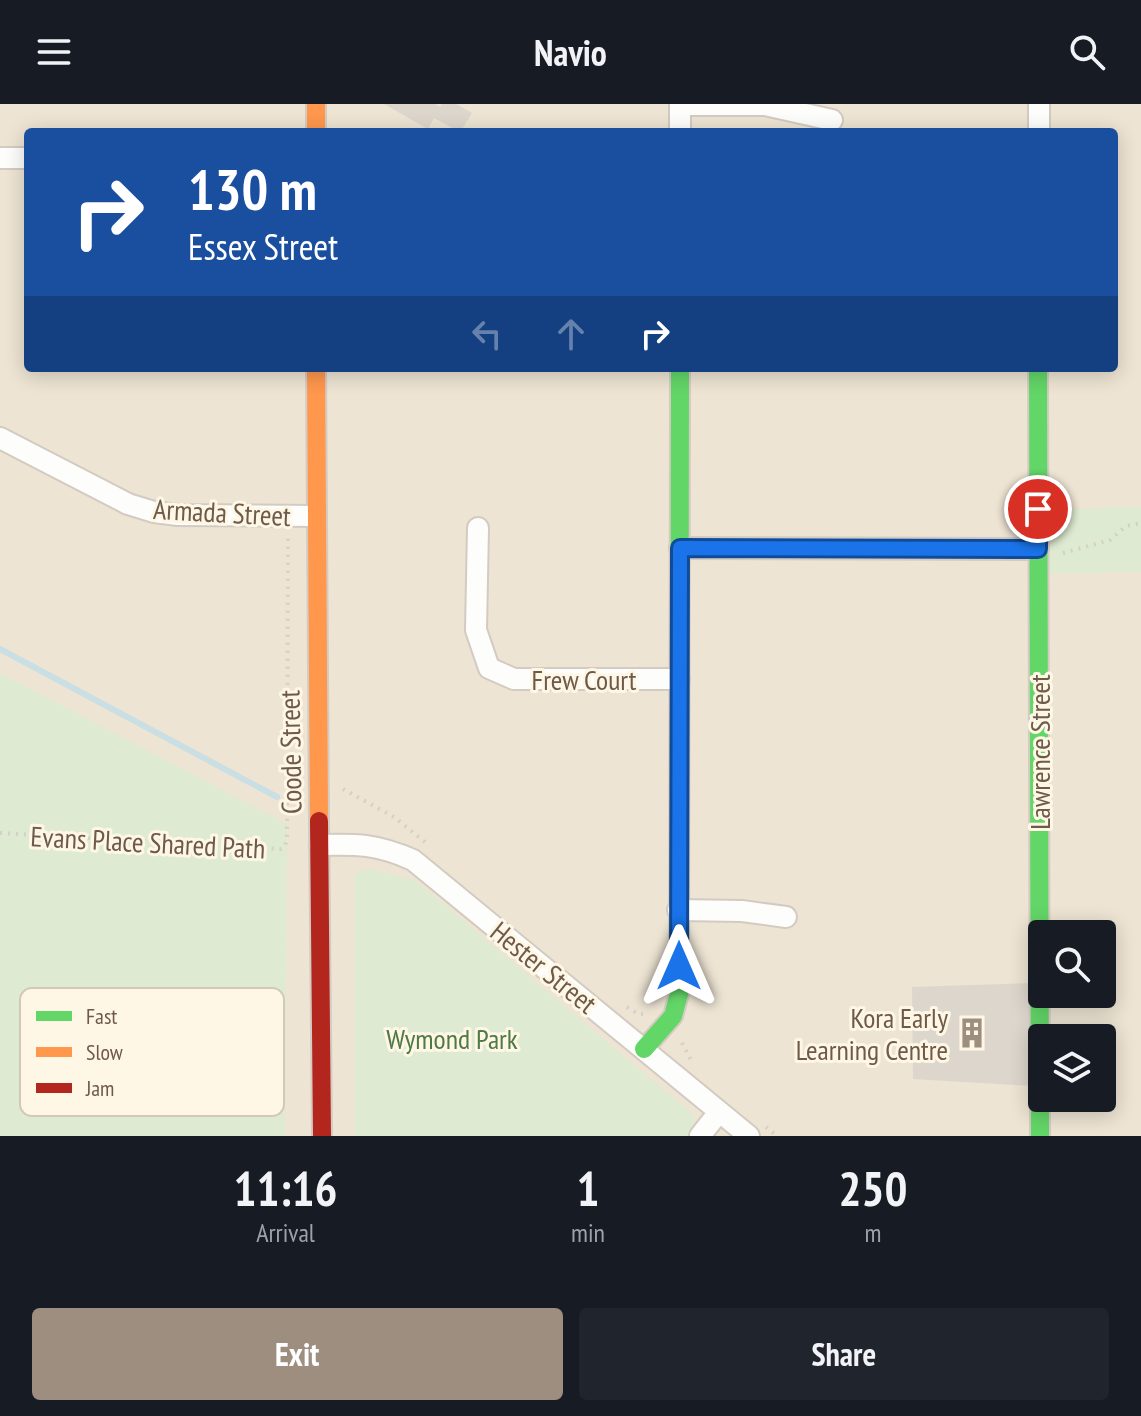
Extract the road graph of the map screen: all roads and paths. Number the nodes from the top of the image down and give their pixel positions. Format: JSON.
{"nodes":[{"id":1,"x":316,"y":104,"type":"edge"},
{"id":2,"x":680,"y":104,"type":"edge"},
{"id":3,"x":1039,"y":104,"type":"edge"},
{"id":4,"x":832,"y":120,"type":"dead end"},
{"id":5,"x":316,"y":128,"type":"edge"},
{"id":6,"x":680,"y":128,"type":"edge"},
{"id":7,"x":1039,"y":128,"type":"edge"},
{"id":8,"x":0,"y":158,"type":"edge"},
{"id":9,"x":24,"y":158,"type":"edge"},
{"id":10,"x":316,"y":372,"type":"edge"},
{"id":11,"x":680,"y":372,"type":"edge"},
{"id":12,"x":1038,"y":372,"type":"edge"},
{"id":13,"x":0,"y":438,"type":"edge"},
{"id":14,"x":316,"y":516,"type":"junction"},
{"id":15,"x":1141,"y":523,"type":"edge"},
{"id":16,"x":478,"y":528,"type":"dead end"},
{"id":17,"x":288,"y":548,"type":"dead end"},
{"id":18,"x":680,"y":548,"type":"junction"},
{"id":19,"x":1038,"y":554,"type":"junction"},
{"id":20,"x":679,"y":679,"type":"junction"},
{"id":21,"x":0,"y":833,"type":"edge"},
{"id":22,"x":320,"y":845,"type":"junction"},
{"id":23,"x":678,"y":910,"type":"junction"},
{"id":24,"x":786,"y":917,"type":"dead end"},
{"id":25,"x":644,"y":1049,"type":"junction"},
{"id":26,"x":719,"y":1112,"type":"junction"},
{"id":27,"x":322,"y":1136,"type":"edge"},
{"id":28,"x":700,"y":1136,"type":"edge"},
{"id":29,"x":749,"y":1136,"type":"edge"},
{"id":30,"x":1040,"y":1136,"type":"edge"}],
"edges":[{"from":1,"to":5,"type":"street"},
{"from":2,"to":4,"type":"street"},
{"from":2,"to":6,"type":"street"},
{"from":3,"to":7,"type":"street"},
{"from":8,"to":9,"type":"street"},
{"from":10,"to":14,"type":"street","name":"Coode Street"},
{"from":11,"to":18,"type":"street"},
{"from":12,"to":19,"type":"street","name":"Lawrence Street"},
{"from":13,"to":14,"type":"street","name":"Armada Street"},
{"from":14,"to":22,"type":"street","name":"Coode Street"},
{"from":15,"to":19,"type":"path"},
{"from":16,"to":20,"type":"street","name":"Frew Court"},
{"from":17,"to":21,"type":"path","name":"Evans Place Shared Path"},
{"from":18,"to":19,"type":"street"},
{"from":18,"to":20,"type":"street"},
{"from":19,"to":30,"type":"street","name":"Lawrence Street"},
{"from":20,"to":23,"type":"street"},
{"from":22,"to":25,"type":"street","name":"Hester Street"},
{"from":22,"to":27,"type":"street","name":"Coode Street"},
{"from":23,"to":24,"type":"street"},
{"from":23,"to":25,"type":"street"},
{"from":25,"to":26,"type":"street","name":"Hester Street"},
{"from":26,"to":28,"type":"street"},
{"from":26,"to":29,"type":"street","name":"Hester Street"}]}
